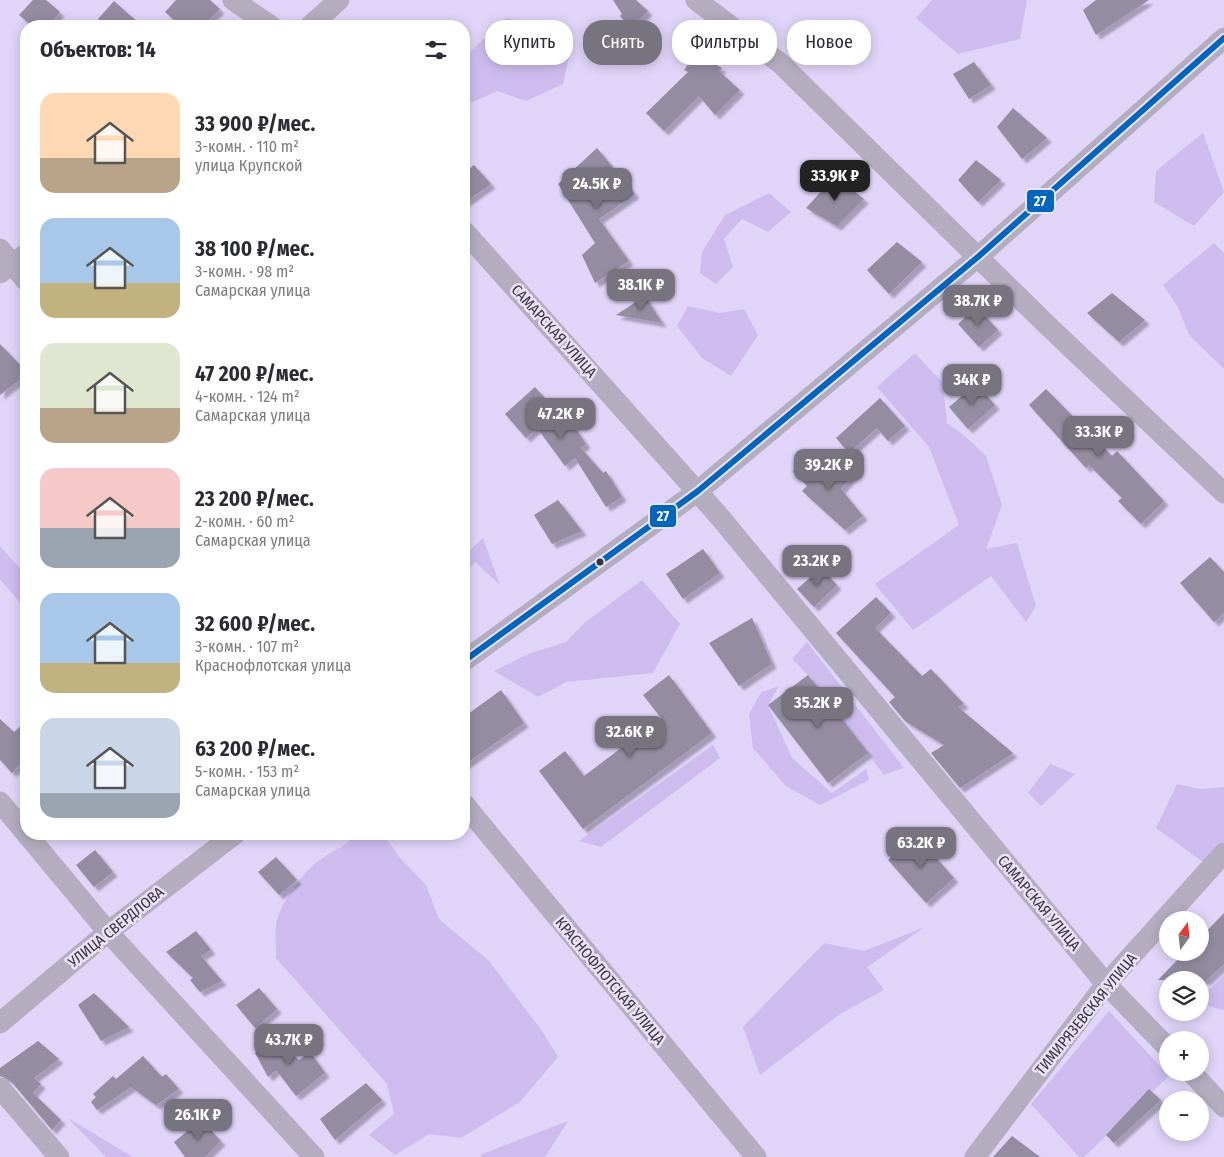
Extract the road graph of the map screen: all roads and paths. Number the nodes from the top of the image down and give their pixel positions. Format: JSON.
{"nodes":[{"id":1,"x":233,"y":0,"type":"edge"},
{"id":2,"x":339,"y":0,"type":"edge"},
{"id":3,"x":696,"y":0,"type":"edge"},
{"id":4,"x":262,"y":20,"type":"edge"},
{"id":5,"x":317,"y":20,"type":"edge"},
{"id":6,"x":1224,"y":38,"type":"edge"},
{"id":7,"x":470,"y":238,"type":"edge"},
{"id":8,"x":979,"y":256,"type":"junction"},
{"id":9,"x":698,"y":491,"type":"junction"},
{"id":10,"x":1224,"y":493,"type":"edge"},
{"id":11,"x":470,"y":657,"type":"edge"},
{"id":12,"x":0,"y":802,"type":"edge"},
{"id":13,"x":470,"y":811,"type":"edge"},
{"id":14,"x":20,"y":826,"type":"edge"},
{"id":15,"x":32,"y":840,"type":"edge"},
{"id":16,"x":227,"y":840,"type":"edge"},
{"id":17,"x":1224,"y":853,"type":"edge"},
{"id":18,"x":108,"y":932,"type":"junction"},
{"id":19,"x":1106,"y":984,"type":"junction"},
{"id":20,"x":0,"y":1022,"type":"edge"},
{"id":21,"x":1159,"y":1039,"type":"edge"},
{"id":22,"x":1199,"y":1081,"type":"edge"},
{"id":23,"x":0,"y":1088,"type":"edge"},
{"id":24,"x":1224,"y":1107,"type":"edge"},
{"id":25,"x":58,"y":1157,"type":"edge"},
{"id":26,"x":314,"y":1157,"type":"edge"},
{"id":27,"x":756,"y":1157,"type":"edge"},
{"id":28,"x":975,"y":1157,"type":"edge"}],
"edges":[{"from":1,"to":4,"type":"street"},
{"from":2,"to":5,"type":"street"},
{"from":3,"to":8,"type":"street"},
{"from":6,"to":8,"type":"street"},
{"from":7,"to":9,"type":"street","name":"САМАРСКАЯ УЛИЦА"},
{"from":8,"to":9,"type":"street"},
{"from":8,"to":10,"type":"street"},
{"from":9,"to":11,"type":"street"},
{"from":9,"to":19,"type":"street","name":"САМАРСКАЯ УЛИЦА"},
{"from":12,"to":14,"type":"street"},
{"from":13,"to":27,"type":"street","name":"КРАСНОФЛОТСКАЯ УЛИЦА"},
{"from":15,"to":18,"type":"street"},
{"from":16,"to":18,"type":"street","name":"УЛИЦА СВЕРДЛОВА"},
{"from":17,"to":19,"type":"street","name":"ТИМИРЯЗЕВСКАЯ УЛИЦА"},
{"from":18,"to":20,"type":"street","name":"УЛИЦА СВЕРДЛОВА"},
{"from":18,"to":26,"type":"street"},
{"from":19,"to":21,"type":"street","name":"САМАРСКАЯ УЛИЦА"},
{"from":19,"to":28,"type":"street","name":"ТИМИРЯЗЕВСКАЯ УЛИЦА"},
{"from":22,"to":24,"type":"street"},
{"from":23,"to":25,"type":"street"}]}
